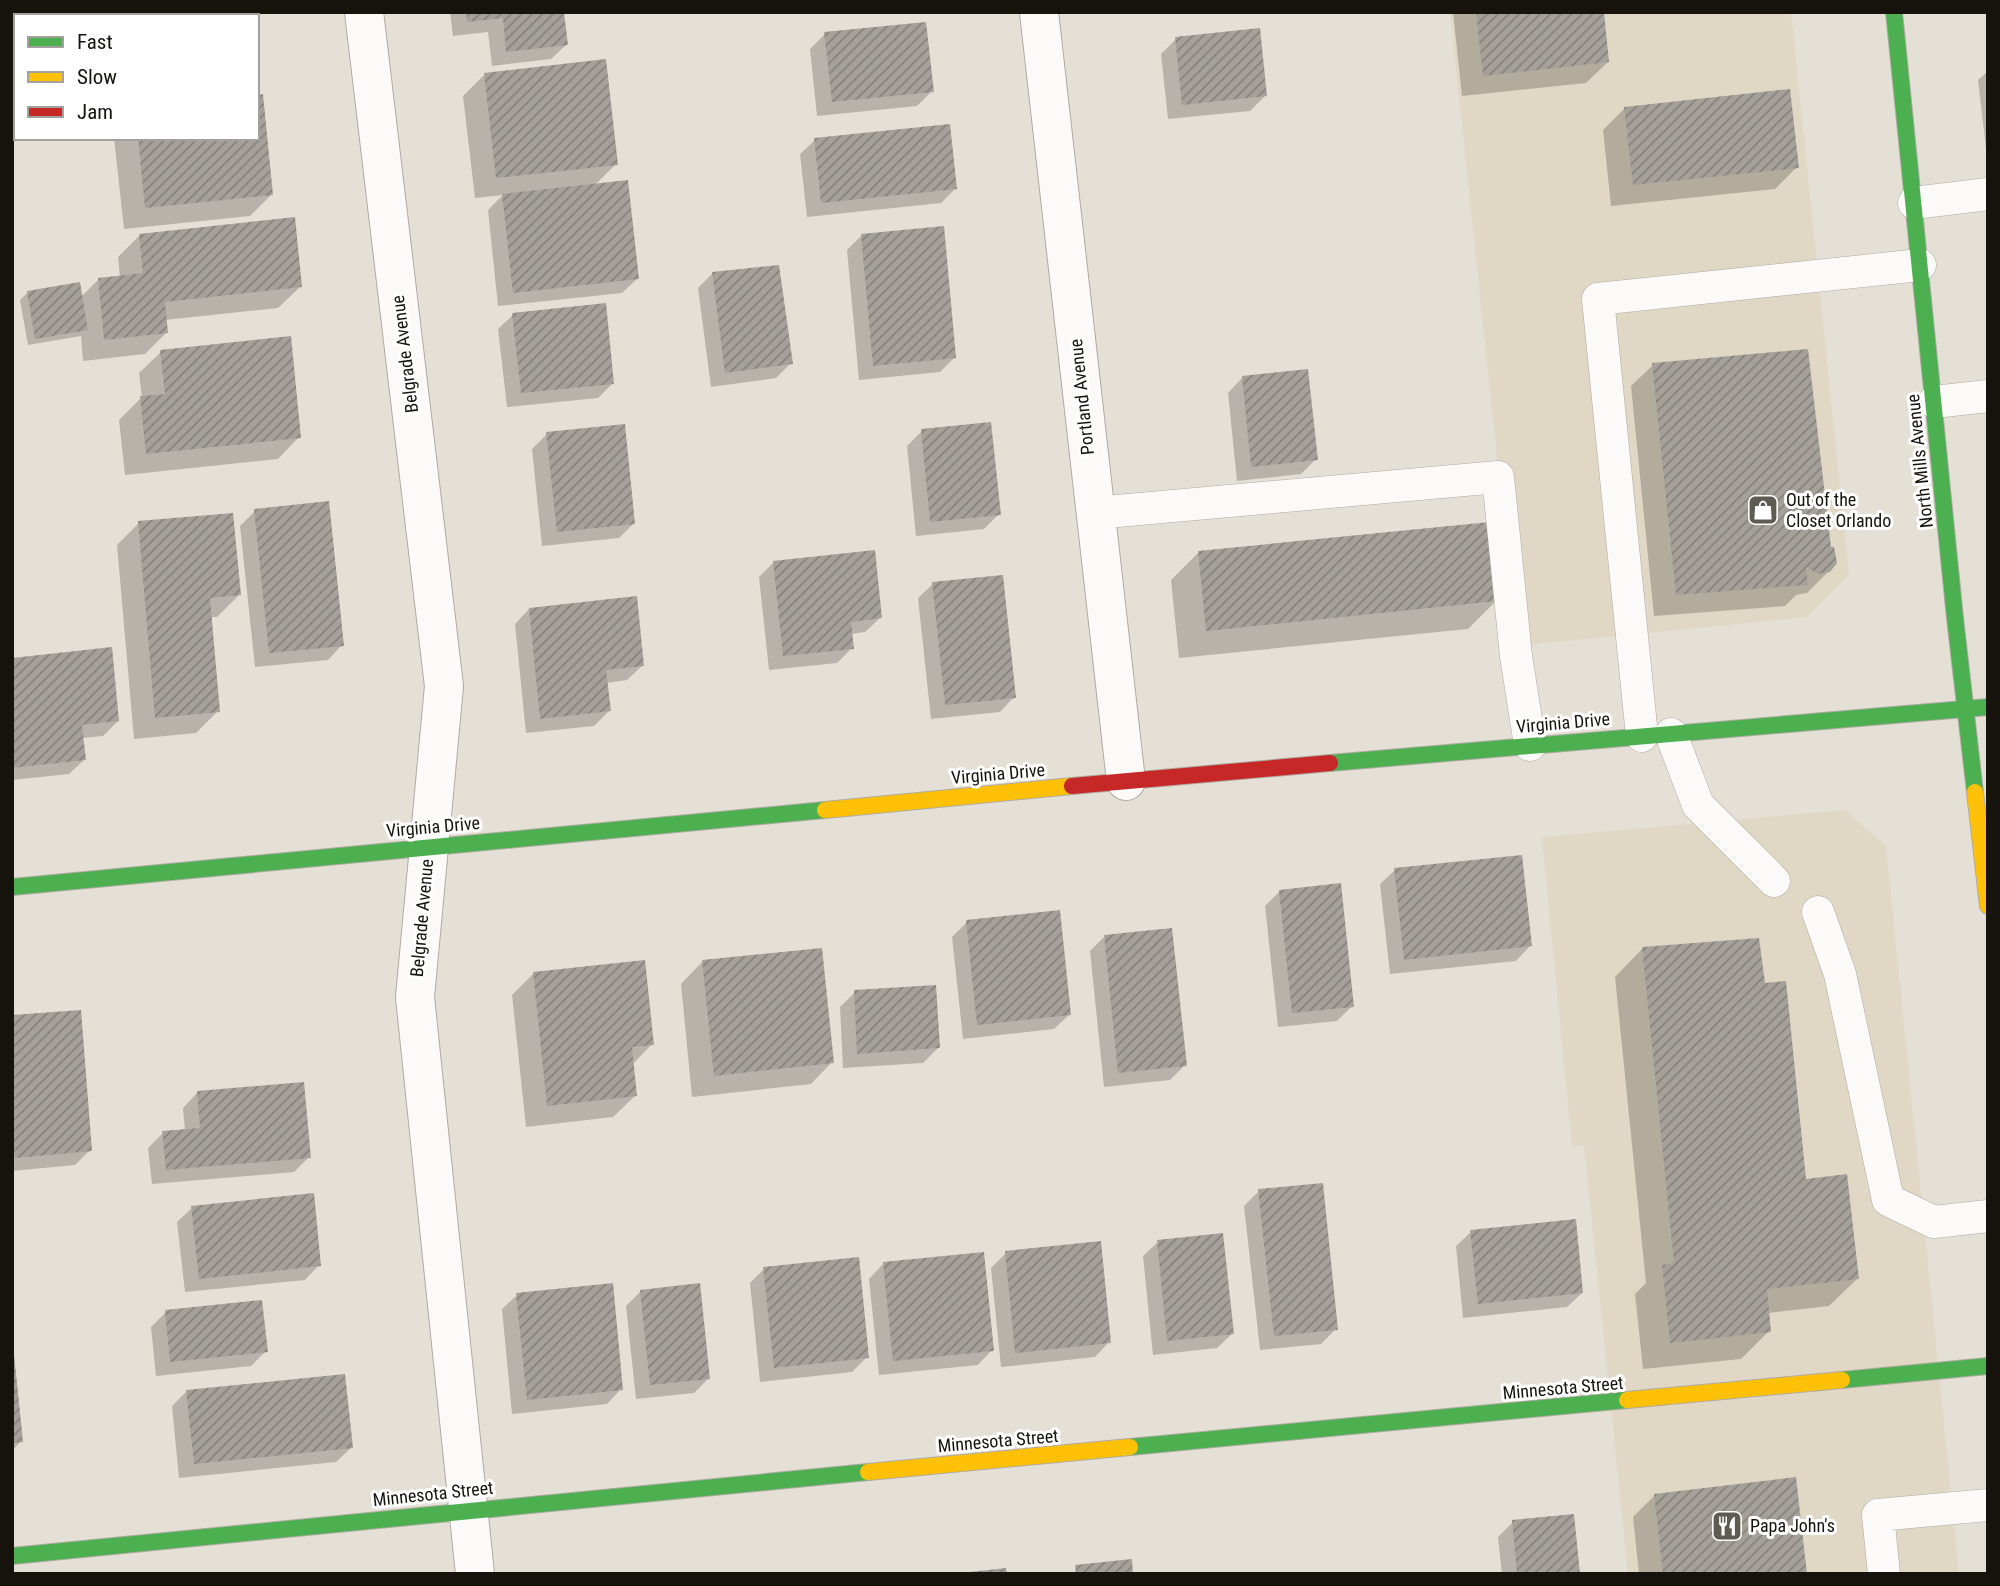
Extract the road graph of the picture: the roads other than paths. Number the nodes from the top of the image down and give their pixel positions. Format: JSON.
{"nodes":[{"id":1,"x":364,"y":12,"type":"edge"},
{"id":2,"x":1039,"y":12,"type":"edge"},
{"id":3,"x":1894,"y":12,"type":"edge"},
{"id":4,"x":1988,"y":194,"type":"edge"},
{"id":5,"x":1914,"y":203,"type":"junction"},
{"id":6,"x":1920,"y":265,"type":"junction"},
{"id":7,"x":1988,"y":396,"type":"edge"},
{"id":8,"x":1934,"y":402,"type":"junction"},
{"id":9,"x":1095,"y":513,"type":"junction"},
{"id":10,"x":1988,"y":707,"type":"edge"},
{"id":11,"x":1967,"y":710,"type":"junction"},
{"id":12,"x":1657,"y":735,"type":"junction"},
{"id":13,"x":1530,"y":745,"type":"junction"},
{"id":14,"x":1126,"y":781,"type":"junction"},
{"id":15,"x":428,"y":846,"type":"junction"},
{"id":16,"x":1774,"y":881,"type":"dead end"},
{"id":17,"x":12,"y":887,"type":"edge"},
{"id":18,"x":1988,"y":906,"type":"edge"},
{"id":19,"x":1818,"y":912,"type":"dead end"},
{"id":20,"x":1988,"y":1216,"type":"edge"},
{"id":21,"x":1988,"y":1366,"type":"edge"},
{"id":22,"x":1988,"y":1505,"type":"edge"},
{"id":23,"x":468,"y":1510,"type":"junction"},
{"id":24,"x":12,"y":1556,"type":"edge"},
{"id":25,"x":475,"y":1574,"type":"edge"},
{"id":26,"x":1884,"y":1574,"type":"edge"}],
"edges":[{"from":1,"to":15,"type":"street","name":"Belgrade Avenue"},
{"from":2,"to":9,"type":"street","name":"Portland Avenue"},
{"from":3,"to":5,"type":"street","name":"North Mills Avenue"},
{"from":4,"to":5,"type":"lane"},
{"from":5,"to":6,"type":"street","name":"North Mills Avenue"},
{"from":6,"to":8,"type":"street","name":"North Mills Avenue"},
{"from":6,"to":12,"type":"lane"},
{"from":7,"to":8,"type":"lane"},
{"from":8,"to":11,"type":"street","name":"North Mills Avenue"},
{"from":9,"to":13,"type":"lane"},
{"from":9,"to":14,"type":"street","name":"Portland Avenue"},
{"from":10,"to":11,"type":"street","name":"Virginia Drive"},
{"from":11,"to":12,"type":"street","name":"Virginia Drive"},
{"from":11,"to":18,"type":"street","name":"North Mills Avenue"},
{"from":12,"to":13,"type":"street","name":"Virginia Drive"},
{"from":12,"to":16,"type":"lane"},
{"from":13,"to":14,"type":"street","name":"Virginia Drive"},
{"from":14,"to":15,"type":"street","name":"Virginia Drive"},
{"from":15,"to":17,"type":"street","name":"Virginia Drive"},
{"from":15,"to":23,"type":"street","name":"Belgrade Avenue"},
{"from":19,"to":20,"type":"lane"},
{"from":21,"to":23,"type":"street","name":"Minnesota Street"},
{"from":22,"to":26,"type":"lane"},
{"from":23,"to":24,"type":"street","name":"Minnesota Street"},
{"from":23,"to":25,"type":"street","name":"Belgrade Avenue"}]}
